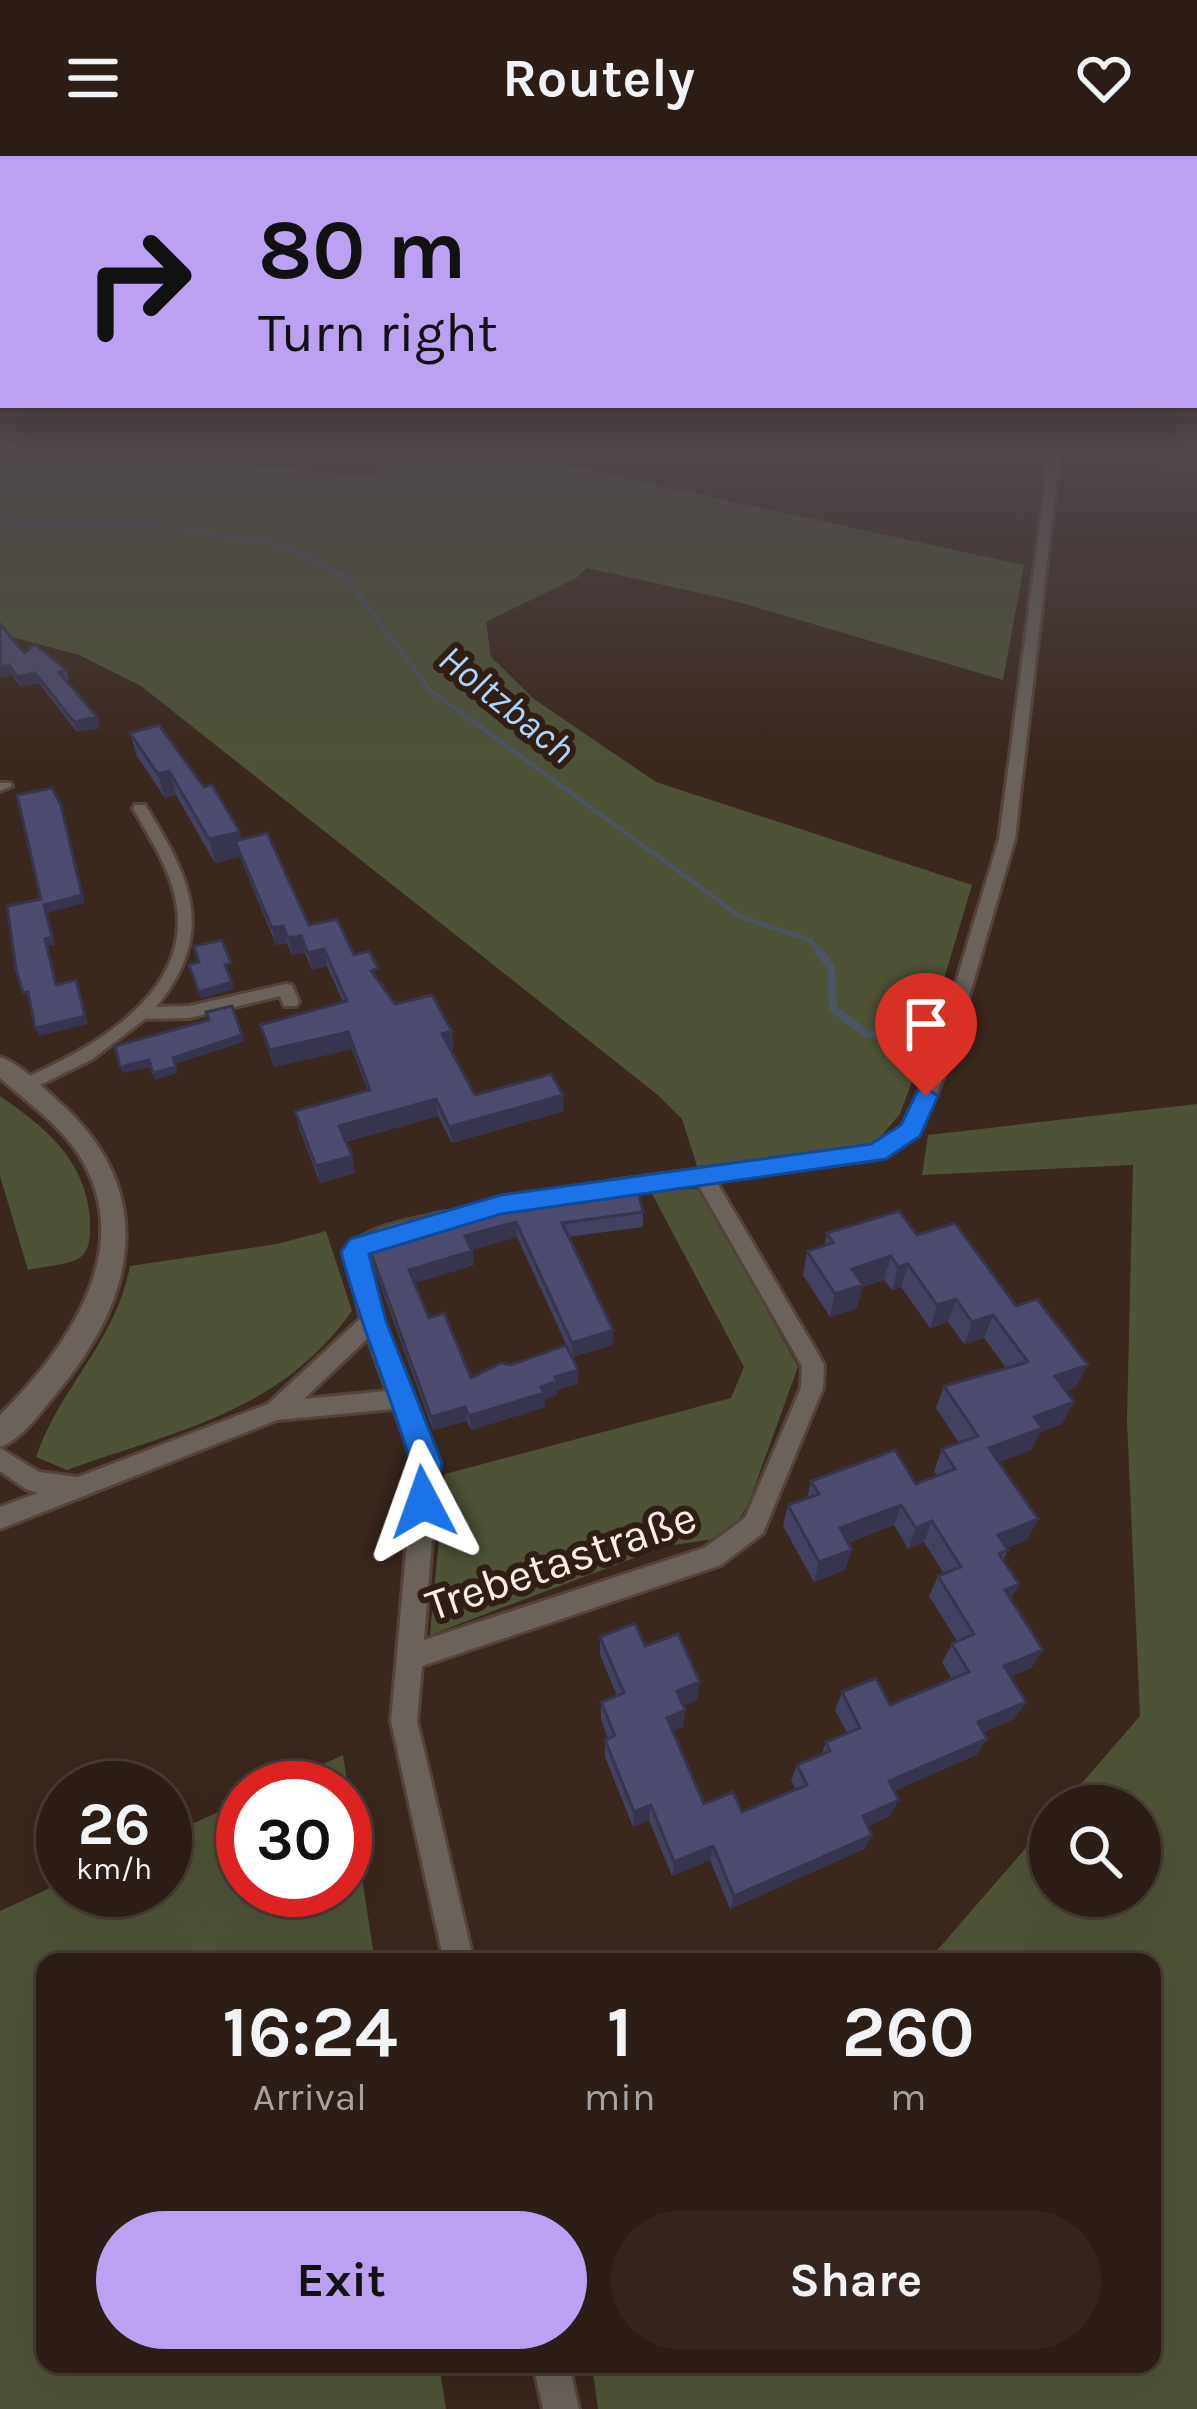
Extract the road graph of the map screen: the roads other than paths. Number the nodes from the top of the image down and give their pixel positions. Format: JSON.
{"nodes":[{"id":1,"x":1042,"y":554,"type":"edge"},
{"id":2,"x":140,"y":808,"type":"dead end"},
{"id":3,"x":290,"y":1002,"type":"dead end"},
{"id":4,"x":145,"y":1013,"type":"junction"},
{"id":5,"x":0,"y":1065,"type":"edge"},
{"id":6,"x":23,"y":1085,"type":"junction"},
{"id":7,"x":704,"y":1176,"type":"junction"},
{"id":8,"x":598,"y":1190,"type":"edge"},
{"id":9,"x":466,"y":1214,"type":"edge"},
{"id":10,"x":372,"y":1321,"type":"junction"},
{"id":11,"x":400,"y":1400,"type":"junction"},
{"id":12,"x":276,"y":1411,"type":"junction"},
{"id":13,"x":0,"y":1434,"type":"edge"},
{"id":14,"x":0,"y":1458,"type":"edge"},
{"id":15,"x":82,"y":1484,"type":"junction"},
{"id":16,"x":0,"y":1518,"type":"edge"},
{"id":17,"x":408,"y":1658,"type":"junction"},
{"id":18,"x":457,"y":1953,"type":"edge"},
{"id":19,"x":553,"y":2373,"type":"edge"},
{"id":20,"x":561,"y":2409,"type":"edge"}],
"edges":[{"from":1,"to":7,"type":"street"},
{"from":2,"to":4,"type":"street"},
{"from":3,"to":4,"type":"street"},
{"from":4,"to":6,"type":"street"},
{"from":5,"to":6,"type":"street"},
{"from":6,"to":13,"type":"street"},
{"from":7,"to":8,"type":"street"},
{"from":7,"to":17,"type":"street","name":"Trebetastraße"},
{"from":9,"to":10,"type":"street"},
{"from":10,"to":11,"type":"street"},
{"from":10,"to":12,"type":"street"},
{"from":11,"to":12,"type":"street"},
{"from":11,"to":17,"type":"street","name":"Trebetastraße"},
{"from":12,"to":15,"type":"street"},
{"from":14,"to":15,"type":"street"},
{"from":15,"to":16,"type":"street"},
{"from":17,"to":18,"type":"street"},
{"from":19,"to":20,"type":"street"}]}
